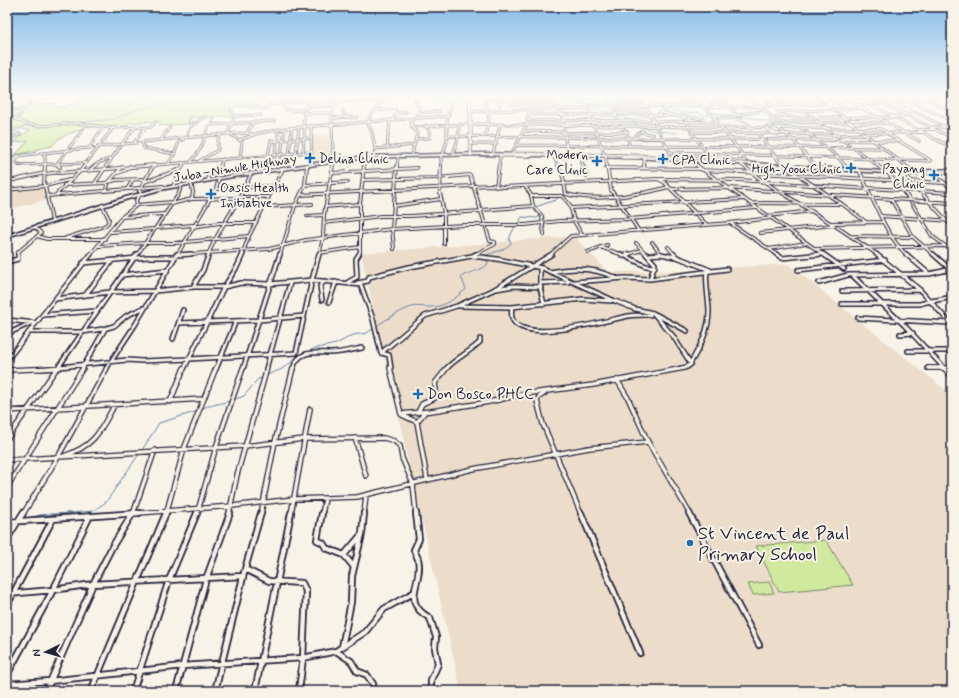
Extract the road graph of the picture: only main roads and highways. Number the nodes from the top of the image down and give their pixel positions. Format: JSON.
{"nodes":[{"id":1,"x":952,"y":171,"type":"edge"},
{"id":2,"x":7,"y":236,"type":"edge"}],
"edges":[{"from":1,"to":2,"type":"main road","name":"Juba–Nimule Highway"}]}
